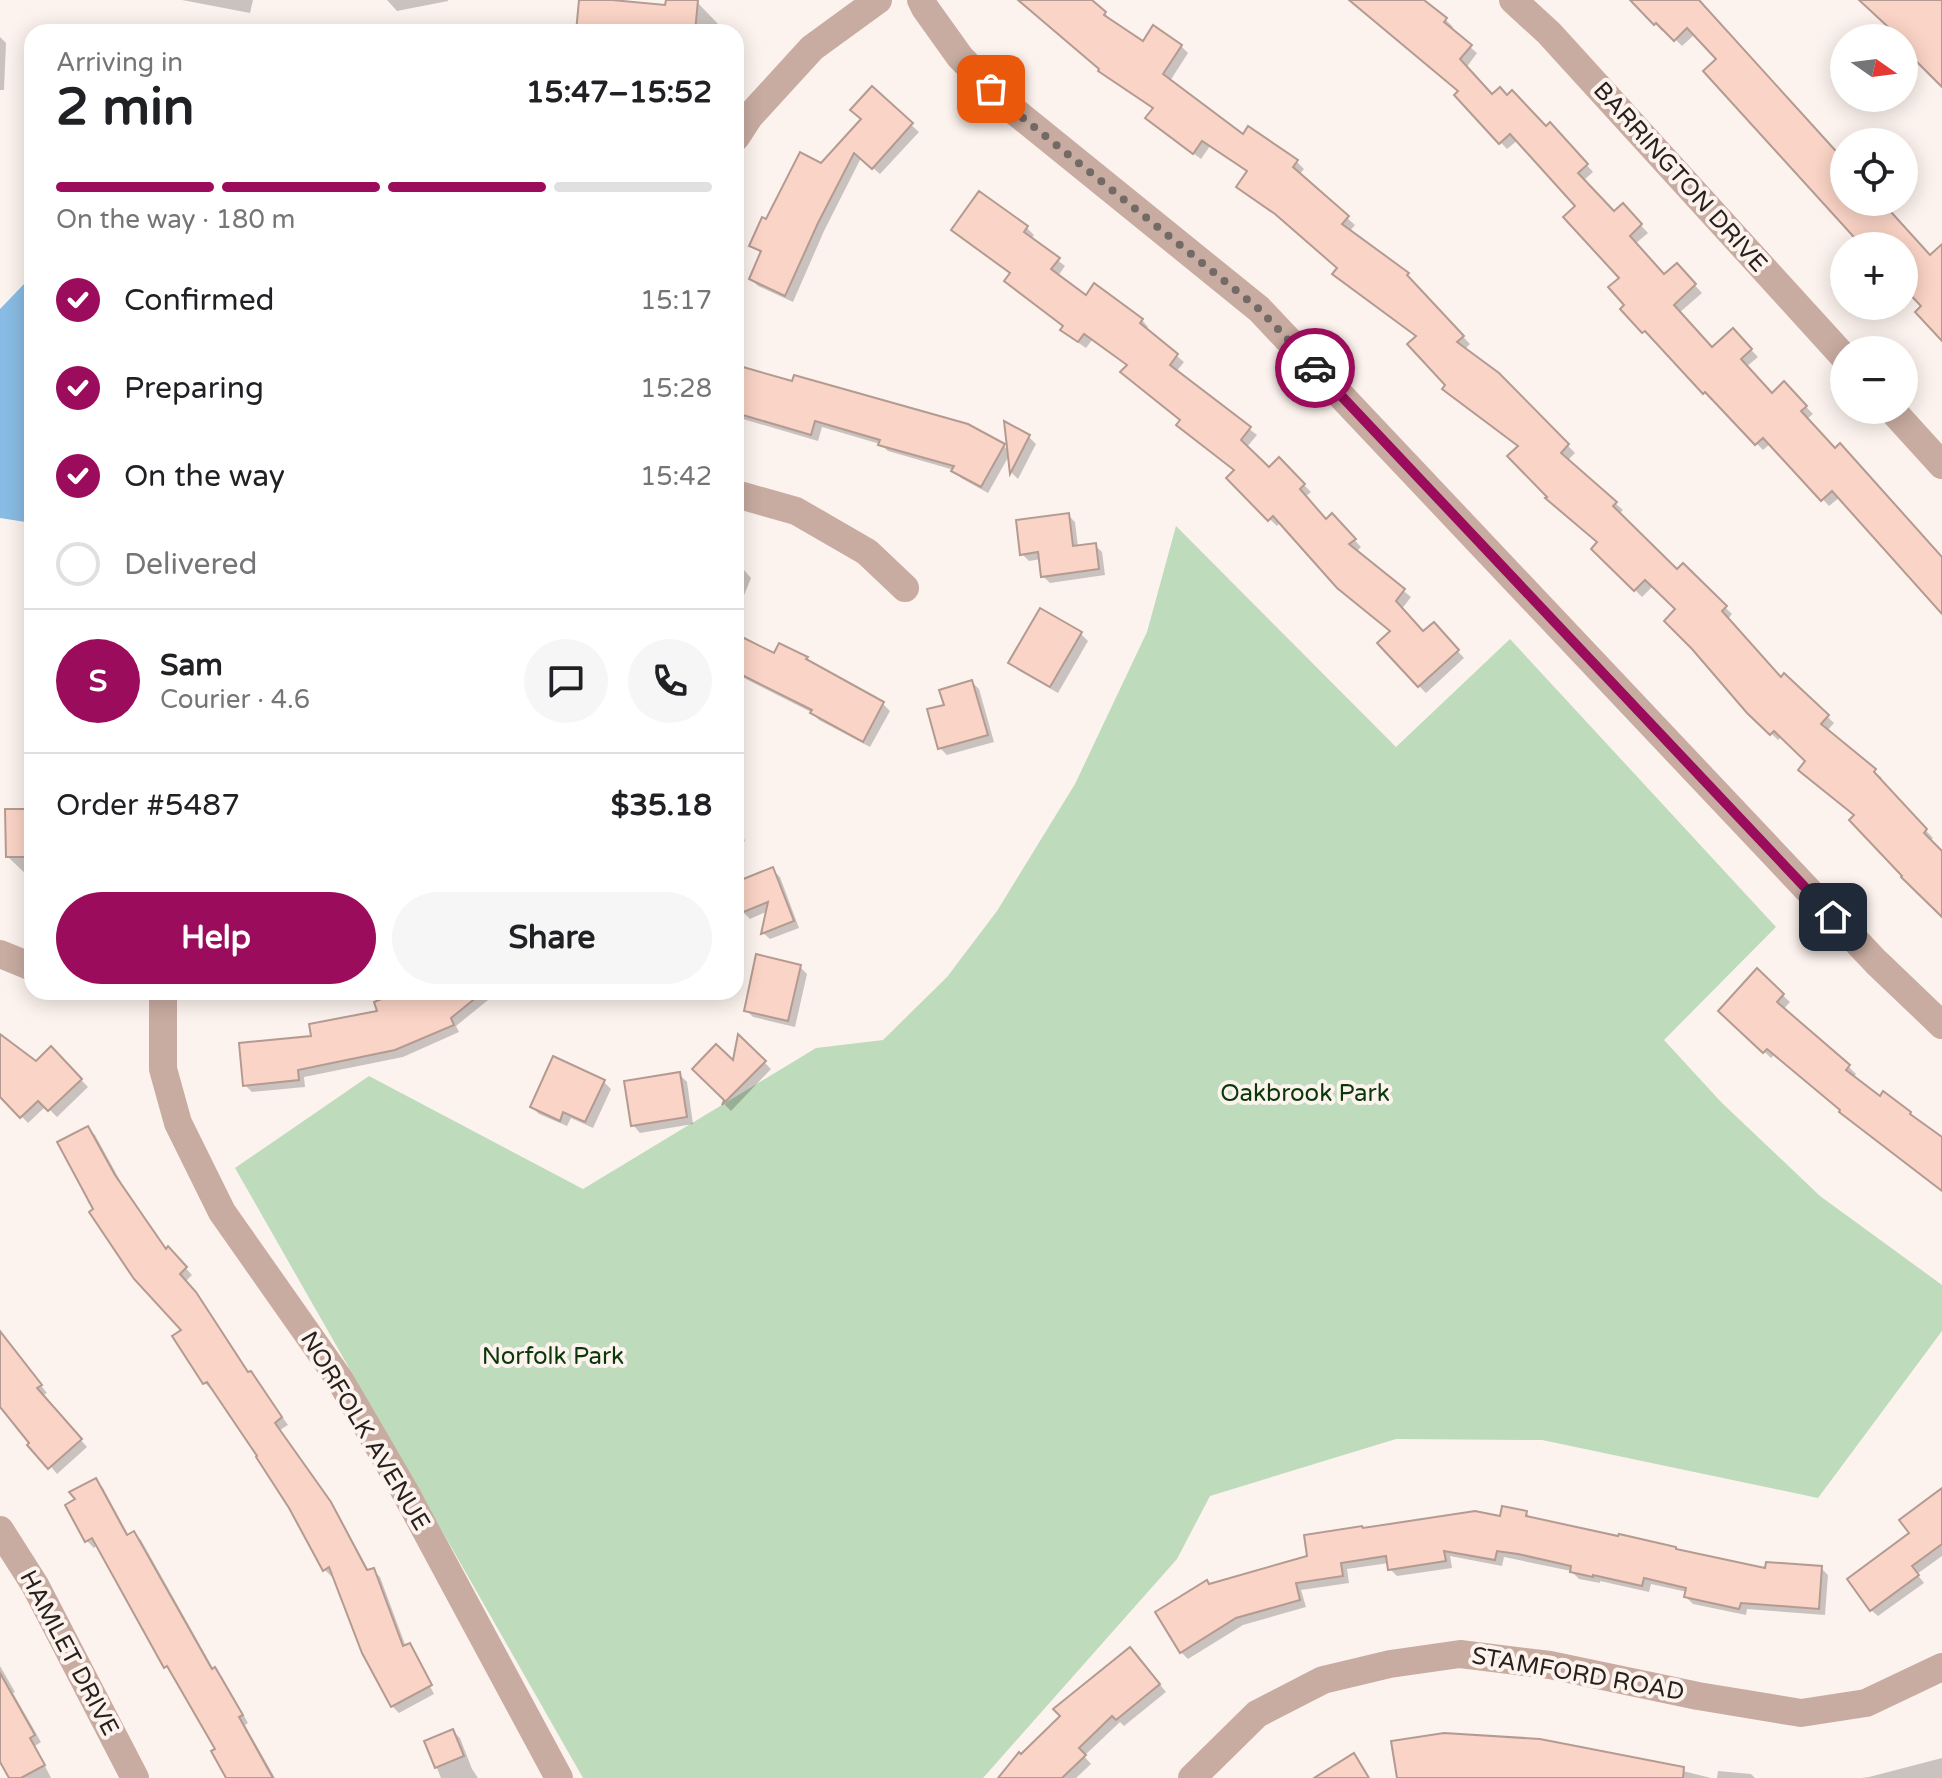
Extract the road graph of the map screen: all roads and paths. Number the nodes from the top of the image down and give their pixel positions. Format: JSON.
{"nodes":[{"id":1,"x":878,"y":0,"type":"edge"},
{"id":2,"x":921,"y":0,"type":"edge"},
{"id":3,"x":1513,"y":0,"type":"edge"},
{"id":4,"x":744,"y":125,"type":"edge"},
{"id":5,"x":1830,"y":342,"type":"edge"},
{"id":6,"x":1905,"y":424,"type":"edge"},
{"id":7,"x":1942,"y":465,"type":"edge"},
{"id":8,"x":744,"y":496,"type":"edge"},
{"id":9,"x":905,"y":588,"type":"dead end"},
{"id":10,"x":0,"y":954,"type":"edge"},
{"id":11,"x":24,"y":964,"type":"edge"},
{"id":12,"x":163,"y":1000,"type":"edge"},
{"id":13,"x":1942,"y":1025,"type":"edge"},
{"id":14,"x":0,"y":1530,"type":"edge"},
{"id":15,"x":1942,"y":1667,"type":"edge"},
{"id":16,"x":135,"y":1778,"type":"edge"},
{"id":17,"x":559,"y":1778,"type":"edge"},
{"id":18,"x":1192,"y":1778,"type":"edge"}],
"edges":[{"from":1,"to":4,"type":"street"},
{"from":2,"to":13,"type":"street"},
{"from":3,"to":5,"type":"street","name":"BARRINGTON DRIVE"},
{"from":6,"to":7,"type":"street"},
{"from":8,"to":9,"type":"street"},
{"from":10,"to":11,"type":"street"},
{"from":12,"to":17,"type":"street","name":"NORFOLK AVENUE"},
{"from":14,"to":16,"type":"street","name":"HAMLET DRIVE"},
{"from":15,"to":18,"type":"street","name":"STAMFORD ROAD"}]}
